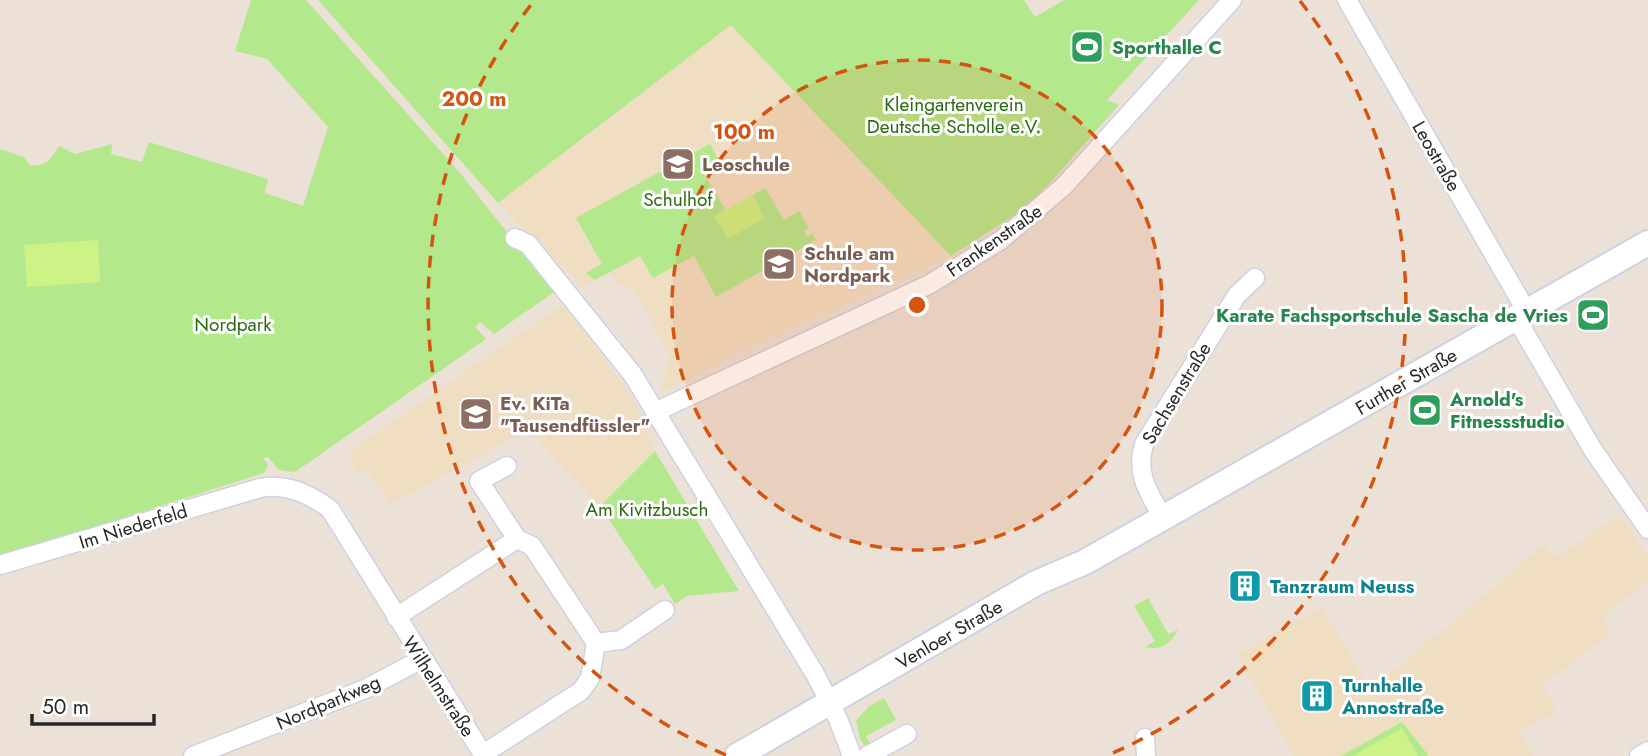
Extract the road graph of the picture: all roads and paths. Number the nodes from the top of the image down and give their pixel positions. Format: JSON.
{"nodes":[{"id":1,"x":1232,"y":0,"type":"edge"},
{"id":2,"x":1347,"y":0,"type":"edge"},
{"id":3,"x":515,"y":238,"type":"dead end"},
{"id":4,"x":1648,"y":243,"type":"edge"},
{"id":5,"x":1255,"y":278,"type":"dead end"},
{"id":6,"x":1521,"y":315,"type":"junction"},
{"id":7,"x":655,"y":412,"type":"junction"},
{"id":8,"x":507,"y":466,"type":"dead end"},
{"id":9,"x":265,"y":487,"type":"joint"},
{"id":10,"x":1163,"y":519,"type":"junction"},
{"id":11,"x":1648,"y":529,"type":"edge"},
{"id":12,"x":517,"y":539,"type":"junction"},
{"id":13,"x":0,"y":565,"type":"edge"},
{"id":14,"x":665,"y":610,"type":"dead end"},
{"id":15,"x":396,"y":617,"type":"junction"},
{"id":16,"x":596,"y":643,"type":"junction"},
{"id":17,"x":422,"y":659,"type":"junction"},
{"id":18,"x":831,"y":702,"type":"junction"},
{"id":19,"x":907,"y":734,"type":"dead end"},
{"id":20,"x":1145,"y":737,"type":"dead end"},
{"id":21,"x":1648,"y":751,"type":"edge"},
{"id":22,"x":484,"y":755,"type":"edge"},
{"id":23,"x":193,"y":756,"type":"edge"},
{"id":24,"x":737,"y":756,"type":"edge"},
{"id":25,"x":852,"y":756,"type":"edge"},
{"id":26,"x":867,"y":756,"type":"edge"},
{"id":27,"x":1146,"y":756,"type":"edge"},
{"id":28,"x":1639,"y":756,"type":"edge"}],
"edges":[{"from":1,"to":7,"type":"street","name":"Frankenstraße"},
{"from":2,"to":6,"type":"street","name":"Leostraße"},
{"from":3,"to":7,"type":"street"},
{"from":4,"to":6,"type":"main road","name":"Further Straße"},
{"from":5,"to":10,"type":"street","name":"Sachsenstraße"},
{"from":6,"to":10,"type":"main road","name":"Further Straße"},
{"from":6,"to":11,"type":"street","name":"Leostraße"},
{"from":7,"to":18,"type":"street"},
{"from":8,"to":12,"type":"street"},
{"from":9,"to":13,"type":"street","name":"Im Niederfeld"},
{"from":9,"to":15,"type":"street","name":"Wilhelmstraße"},
{"from":10,"to":18,"type":"main road","name":"Venloer Straße"},
{"from":12,"to":15,"type":"street","name":"Wilhelmstraße"},
{"from":12,"to":16,"type":"street"},
{"from":14,"to":16,"type":"street"},
{"from":15,"to":17,"type":"street","name":"Wilhelmstraße"},
{"from":16,"to":22,"type":"street","name":"Wilhelmstraße"},
{"from":17,"to":22,"type":"street","name":"Wilhelmstraße"},
{"from":17,"to":23,"type":"street","name":"Nordparkweg"},
{"from":18,"to":24,"type":"main road","name":"Venloer Straße"},
{"from":18,"to":25,"type":"street"},
{"from":19,"to":26,"type":"street"},
{"from":20,"to":27,"type":"street"},
{"from":21,"to":28,"type":"street"}]}
